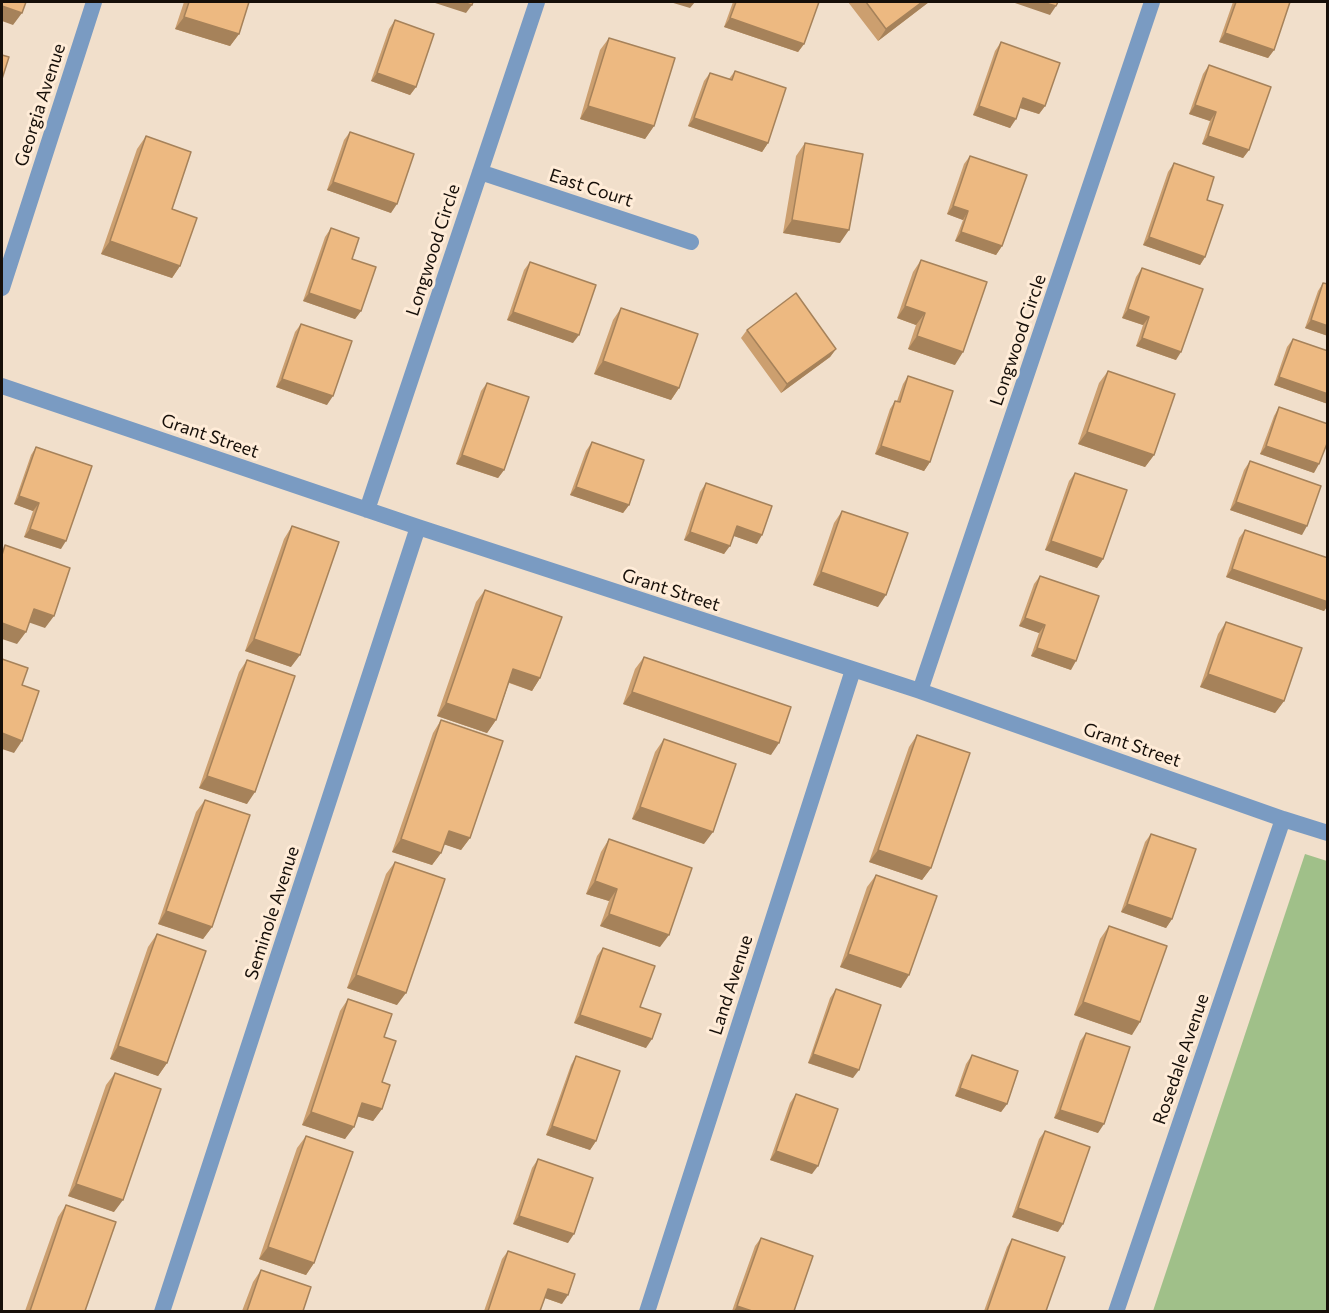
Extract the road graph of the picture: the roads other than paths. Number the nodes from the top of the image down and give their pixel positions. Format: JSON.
{"nodes":[{"id":1,"x":94,"y":2,"type":"edge"},
{"id":2,"x":537,"y":2,"type":"edge"},
{"id":3,"x":1152,"y":2,"type":"edge"},
{"id":4,"x":480,"y":172,"type":"junction"},
{"id":5,"x":691,"y":242,"type":"dead end"},
{"id":6,"x":2,"y":288,"type":"edge"},
{"id":7,"x":2,"y":386,"type":"edge"},
{"id":8,"x":367,"y":510,"type":"junction"},
{"id":9,"x":418,"y":527,"type":"junction"},
{"id":10,"x":853,"y":670,"type":"junction"},
{"id":11,"x":920,"y":691,"type":"junction"},
{"id":12,"x":1283,"y":819,"type":"junction"},
{"id":13,"x":1328,"y":833,"type":"edge"},
{"id":14,"x":162,"y":1311,"type":"edge"},
{"id":15,"x":647,"y":1311,"type":"edge"},
{"id":16,"x":1116,"y":1311,"type":"edge"}],
"edges":[{"from":1,"to":6,"type":"street","name":"Georgia Avenue"},
{"from":2,"to":4,"type":"street","name":"Longwood Circle"},
{"from":3,"to":11,"type":"street","name":"Longwood Circle"},
{"from":4,"to":5,"type":"street","name":"East Court"},
{"from":4,"to":8,"type":"street","name":"Longwood Circle"},
{"from":7,"to":8,"type":"street","name":"Grant Street"},
{"from":8,"to":9,"type":"street","name":"Grant Street"},
{"from":9,"to":10,"type":"street","name":"Grant Street"},
{"from":9,"to":14,"type":"street","name":"Seminole Avenue"},
{"from":10,"to":11,"type":"street","name":"Grant Street"},
{"from":10,"to":15,"type":"street","name":"Land Avenue"},
{"from":11,"to":12,"type":"street","name":"Grant Street"},
{"from":12,"to":13,"type":"street","name":"Grant Street"},
{"from":12,"to":16,"type":"street","name":"Rosedale Avenue"}]}
